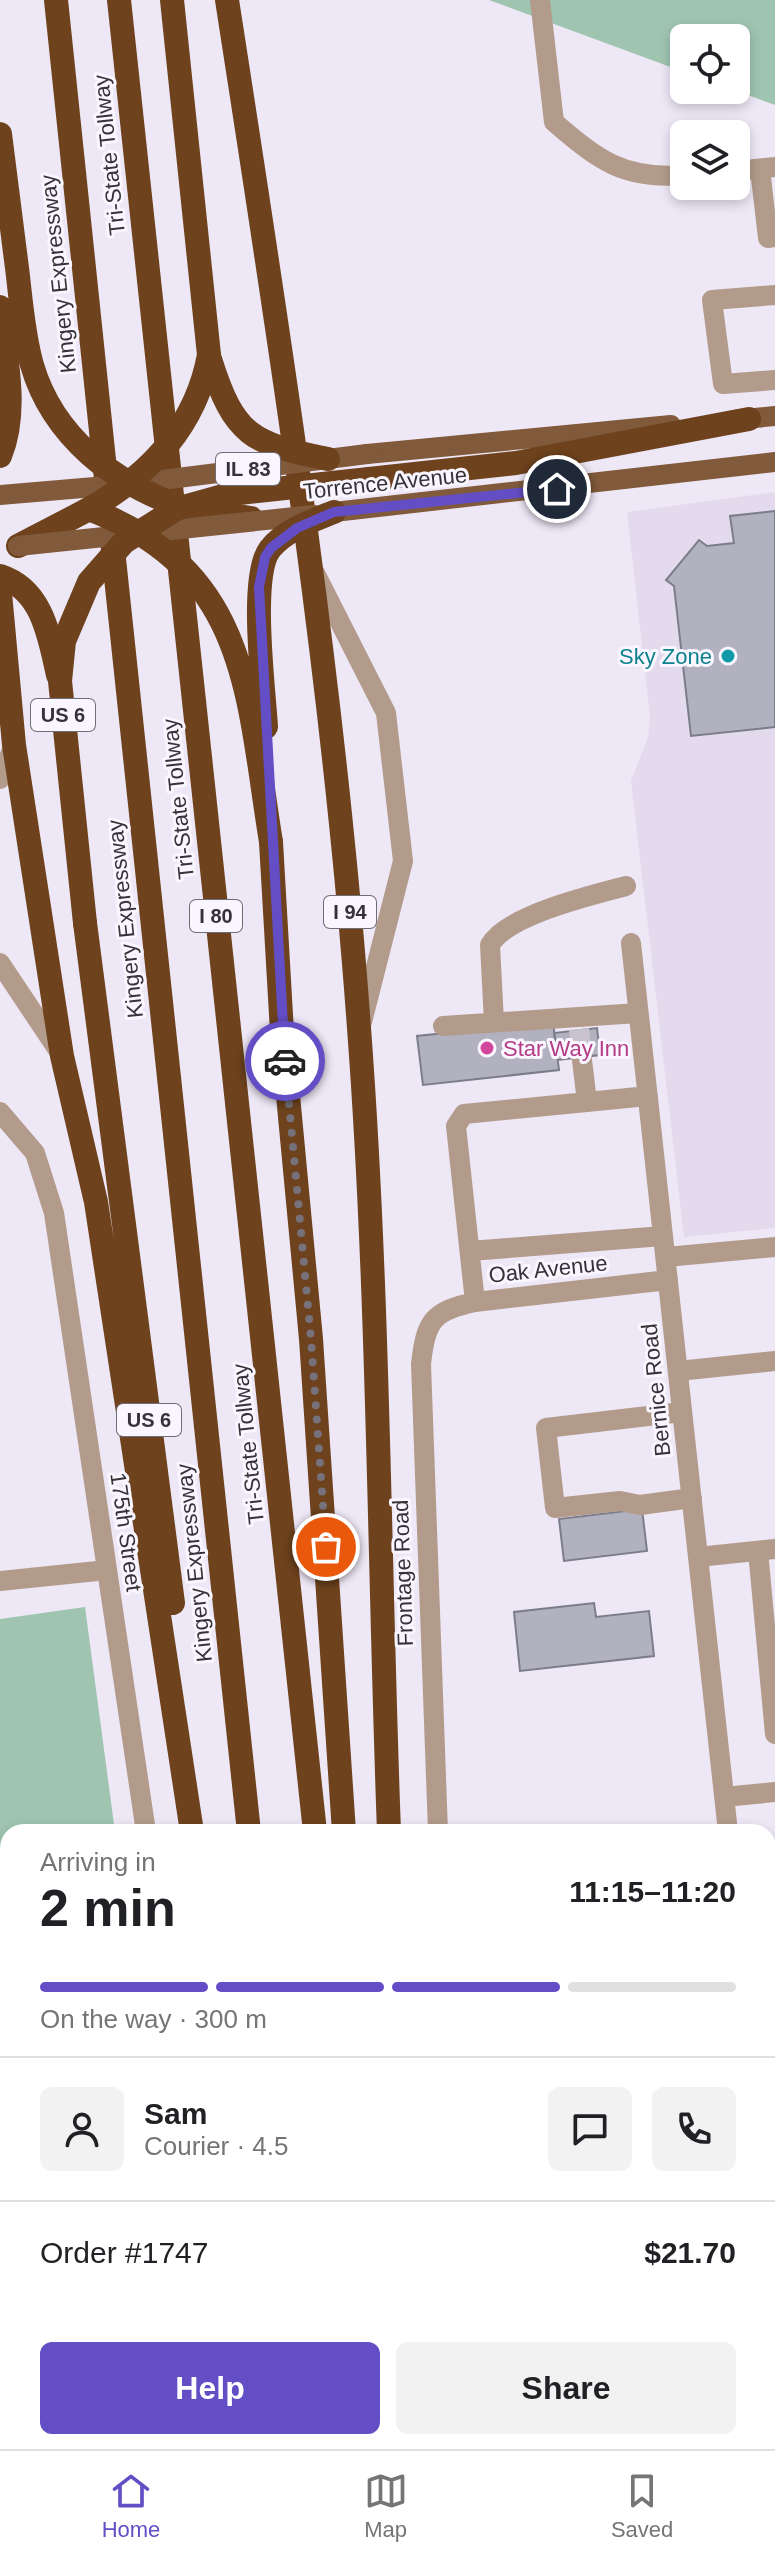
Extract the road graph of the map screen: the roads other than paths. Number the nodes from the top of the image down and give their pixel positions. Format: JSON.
{"nodes":[{"id":1,"x":56,"y":0,"type":"edge"},
{"id":2,"x":119,"y":0,"type":"edge"},
{"id":3,"x":172,"y":0,"type":"edge"},
{"id":4,"x":227,"y":0,"type":"edge"},
{"id":5,"x":540,"y":0,"type":"edge"},
{"id":6,"x":0,"y":134,"type":"edge"},
{"id":7,"x":767,"y":168,"type":"edge"},
{"id":8,"x":670,"y":176,"type":"edge"},
{"id":9,"x":775,"y":237,"type":"edge"},
{"id":10,"x":775,"y":295,"type":"edge"},
{"id":11,"x":0,"y":307,"type":"edge"},
{"id":12,"x":209,"y":355,"type":"junction"},
{"id":13,"x":775,"y":380,"type":"edge"},
{"id":14,"x":775,"y":416,"type":"edge"},
{"id":15,"x":749,"y":419,"type":"junction"},
{"id":16,"x":0,"y":456,"type":"edge"},
{"id":17,"x":328,"y":459,"type":"junction"},
{"id":18,"x":775,"y":462,"type":"edge"},
{"id":19,"x":130,"y":484,"type":"junction"},
{"id":20,"x":7,"y":494,"type":"edge"},
{"id":21,"x":182,"y":507,"type":"junction"},
{"id":22,"x":89,"y":509,"type":"junction"},
{"id":23,"x":334,"y":512,"type":"junction"},
{"id":24,"x":275,"y":520,"type":"junction"},
{"id":25,"x":137,"y":531,"type":"junction"},
{"id":26,"x":9,"y":547,"type":"edge"},
{"id":27,"x":314,"y":570,"type":"junction"},
{"id":28,"x":0,"y":576,"type":"edge"},
{"id":29,"x":0,"y":593,"type":"edge"},
{"id":30,"x":60,"y":681,"type":"junction"},
{"id":31,"x":14,"y":745,"type":"junction"},
{"id":32,"x":0,"y":779,"type":"edge"},
{"id":33,"x":271,"y":842,"type":"junction"},
{"id":34,"x":626,"y":886,"type":"dead end"},
{"id":35,"x":631,"y":943,"type":"dead end"},
{"id":36,"x":0,"y":963,"type":"edge"},
{"id":37,"x":638,"y":1013,"type":"junction"},
{"id":38,"x":494,"y":1022,"type":"junction"},
{"id":39,"x":443,"y":1026,"type":"dead end"},
{"id":40,"x":360,"y":1030,"type":"junction"},
{"id":41,"x":62,"y":1056,"type":"junction"},
{"id":42,"x":582,"y":1060,"type":"tunnel mouth"},
{"id":43,"x":648,"y":1096,"type":"junction"},
{"id":44,"x":587,"y":1102,"type":"junction"},
{"id":45,"x":0,"y":1112,"type":"edge"},
{"id":46,"x":663,"y":1236,"type":"junction"},
{"id":47,"x":775,"y":1247,"type":"edge"},
{"id":48,"x":470,"y":1251,"type":"junction"},
{"id":49,"x":666,"y":1257,"type":"junction"},
{"id":50,"x":668,"y":1280,"type":"junction"},
{"id":51,"x":475,"y":1302,"type":"junction"},
{"id":52,"x":436,"y":1317,"type":"joint"},
{"id":53,"x":775,"y":1361,"type":"edge"},
{"id":54,"x":678,"y":1371,"type":"junction"},
{"id":55,"x":682,"y":1412,"type":"junction"},
{"id":56,"x":692,"y":1498,"type":"junction"},
{"id":57,"x":766,"y":1550,"type":"edge"},
{"id":58,"x":698,"y":1557,"type":"junction"},
{"id":59,"x":107,"y":1570,"type":"junction"},
{"id":60,"x":0,"y":1581,"type":"edge"},
{"id":61,"x":775,"y":1734,"type":"edge"},
{"id":62,"x":775,"y":1792,"type":"edge"},
{"id":63,"x":724,"y":1797,"type":"junction"},
{"id":64,"x":145,"y":1824,"type":"edge"},
{"id":65,"x":191,"y":1824,"type":"edge"},
{"id":66,"x":201,"y":1824,"type":"edge"},
{"id":67,"x":248,"y":1824,"type":"edge"},
{"id":68,"x":314,"y":1824,"type":"edge"},
{"id":69,"x":343,"y":1824,"type":"edge"},
{"id":70,"x":389,"y":1824,"type":"edge"},
{"id":71,"x":438,"y":1824,"type":"edge"},
{"id":72,"x":727,"y":1824,"type":"edge"}],
"edges":[{"from":1,"to":67,"type":"highway","name":"Kingery Expressway"},
{"from":2,"to":68,"type":"highway","name":"Tri-State Tollway","number":"I 80"},
{"from":3,"to":12,"type":"highway"},
{"from":4,"to":27,"type":"highway","number":"I 94"},
{"from":5,"to":8,"type":"street"},
{"from":6,"to":19,"type":"highway","bridge":true},
{"from":7,"to":9,"type":"street"},
{"from":10,"to":13,"type":"street"},
{"from":11,"to":16,"type":"highway"},
{"from":12,"to":17,"type":"highway","bridge":true},
{"from":12,"to":19,"type":"highway","bridge":true},
{"from":14,"to":15,"type":"main road","name":"Torrence Avenue","number":"US 6"},
{"from":15,"to":17,"type":"main road","name":"Torrence Avenue","number":"IL 83","bridge":true},
{"from":15,"to":21,"type":"highway","number":"US 6","bridge":true},
{"from":17,"to":19,"type":"main road","name":"Torrence Avenue","number":"IL 83","bridge":true},
{"from":18,"to":23,"type":"main road","name":"Torrence Avenue"},
{"from":19,"to":20,"type":"main road","name":"Torrence Avenue","number":"IL 83","bridge":true},
{"from":19,"to":21,"type":"highway","bridge":true},
{"from":19,"to":22,"type":"highway","bridge":true},
{"from":20,"to":22,"type":"highway","bridge":true},
{"from":21,"to":24,"type":"highway","bridge":true},
{"from":21,"to":25,"type":"highway","number":"US 6","bridge":true},
{"from":22,"to":25,"type":"highway","bridge":true},
{"from":22,"to":26,"type":"highway","bridge":true},
{"from":23,"to":24,"type":"main road","name":"Torrence Avenue","bridge":true},
{"from":23,"to":33,"type":"highway","bridge":true},
{"from":24,"to":25,"type":"main road","name":"Torrence Avenue","bridge":true},
{"from":25,"to":26,"type":"main road","name":"Torrence Avenue","bridge":true},
{"from":25,"to":30,"type":"highway","number":"US 6","bridge":true},
{"from":25,"to":33,"type":"highway","bridge":true},
{"from":27,"to":40,"type":"highway","number":"I 94"},
{"from":27,"to":40,"type":"street"},
{"from":28,"to":30,"type":"highway"},
{"from":29,"to":31,"type":"highway"},
{"from":30,"to":66,"type":"highway","number":"US 6","bridge":true},
{"from":31,"to":32,"type":"street"},
{"from":31,"to":41,"type":"highway"},
{"from":33,"to":69,"type":"highway"},
{"from":34,"to":38,"type":"street"},
{"from":35,"to":37,"type":"street","name":"Bernice Road"},
{"from":36,"to":41,"type":"street"},
{"from":37,"to":38,"type":"street"},
{"from":37,"to":43,"type":"street","name":"Bernice Road"},
{"from":38,"to":39,"type":"street"},
{"from":40,"to":70,"type":"highway","number":"I 94"},
{"from":41,"to":65,"type":"highway"},
{"from":42,"to":44,"type":"street"},
{"from":43,"to":44,"type":"street"},
{"from":43,"to":46,"type":"street","name":"Bernice Road"},
{"from":44,"to":48,"type":"street"},
{"from":45,"to":59,"type":"street","name":"175th Street"},
{"from":46,"to":48,"type":"street"},
{"from":46,"to":49,"type":"street","name":"Bernice Road"},
{"from":47,"to":49,"type":"street"},
{"from":48,"to":51,"type":"street"},
{"from":49,"to":50,"type":"street","name":"Bernice Road"},
{"from":50,"to":51,"type":"street","name":"Oak Avenue"},
{"from":50,"to":54,"type":"street","name":"Bernice Road"},
{"from":51,"to":52,"type":"street","name":"Oak Avenue"},
{"from":52,"to":71,"type":"street","name":"Frontage Road"},
{"from":53,"to":54,"type":"street"},
{"from":54,"to":55,"type":"street","name":"Bernice Road"},
{"from":55,"to":56,"type":"street","name":"Bernice Road"},
{"from":55,"to":56,"type":"street"},
{"from":56,"to":58,"type":"street","name":"Bernice Road"},
{"from":57,"to":58,"type":"street"},
{"from":57,"to":61,"type":"street"},
{"from":58,"to":63,"type":"street","name":"Bernice Road"},
{"from":59,"to":60,"type":"street"},
{"from":59,"to":64,"type":"street","name":"175th Street"},
{"from":62,"to":63,"type":"street"},
{"from":63,"to":72,"type":"street","name":"Bernice Road"}]}
